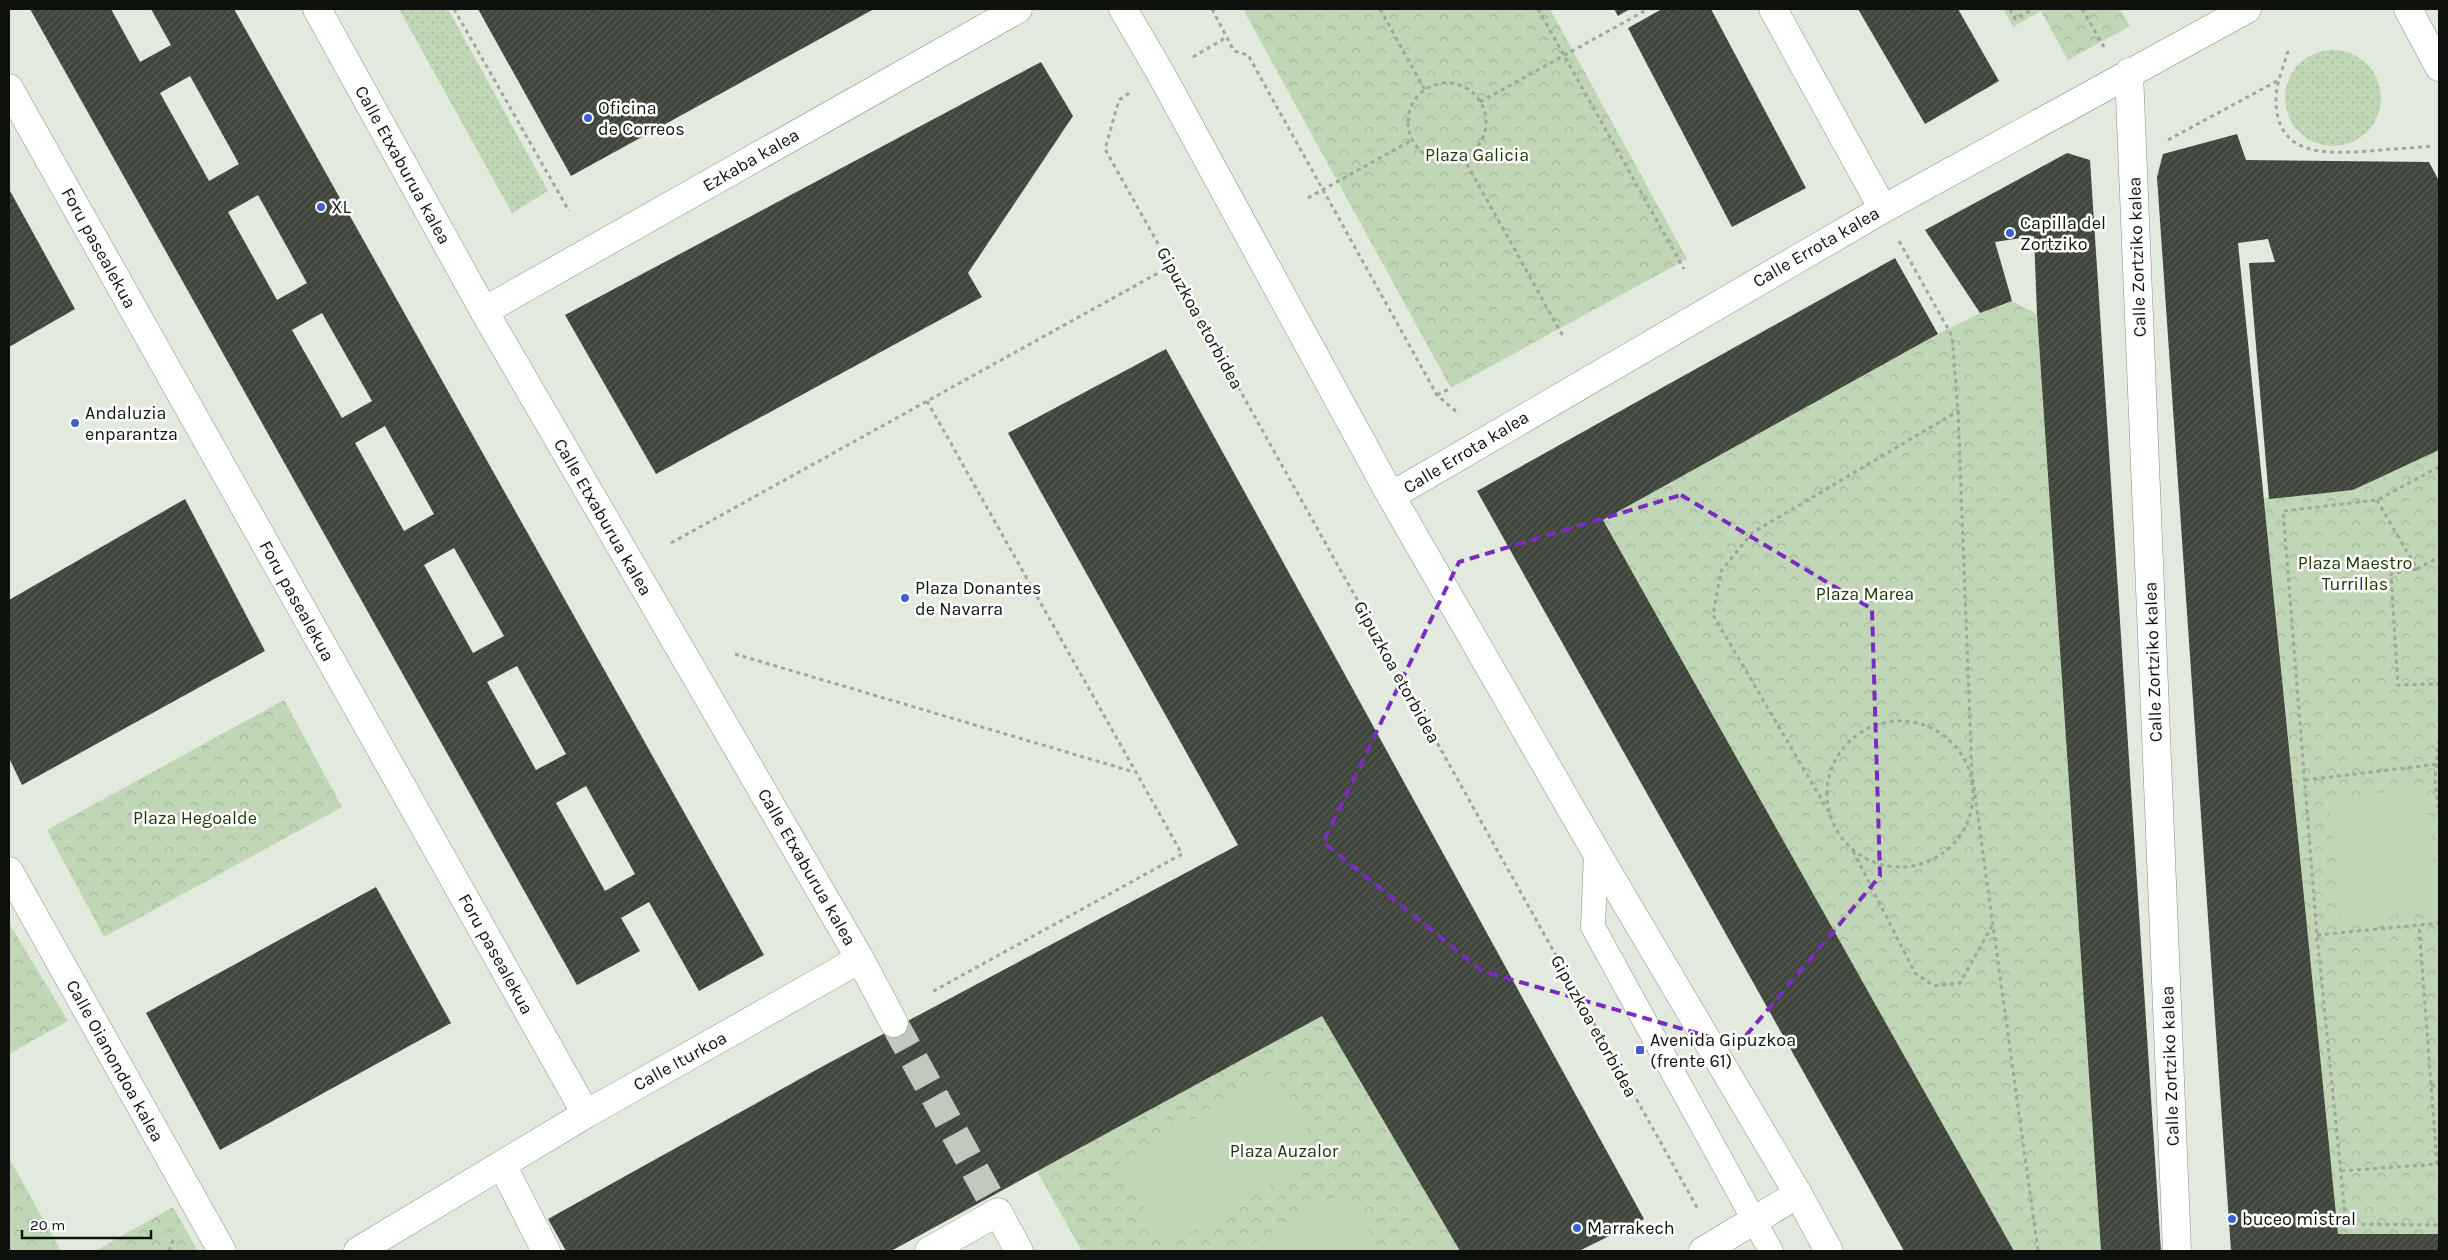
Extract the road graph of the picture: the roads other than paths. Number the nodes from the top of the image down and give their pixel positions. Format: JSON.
{"nodes":[{"id":1,"x":317,"y":9,"type":"edge"},
{"id":2,"x":1018,"y":9,"type":"edge"},
{"id":3,"x":1123,"y":9,"type":"edge"},
{"id":4,"x":1773,"y":9,"type":"edge"},
{"id":5,"x":2247,"y":9,"type":"edge"},
{"id":6,"x":2408,"y":9,"type":"edge"},
{"id":7,"x":2439,"y":67,"type":"edge"},
{"id":8,"x":2129,"y":72,"type":"junction"},
{"id":9,"x":9,"y":88,"type":"edge"},
{"id":10,"x":1883,"y":209,"type":"junction"},
{"id":11,"x":484,"y":311,"type":"junction"},
{"id":12,"x":1391,"y":496,"type":"junction"},
{"id":13,"x":1596,"y":852,"type":"junction"},
{"id":14,"x":9,"y":871,"type":"edge"},
{"id":15,"x":860,"y":959,"type":"junction"},
{"id":16,"x":894,"y":1023,"type":"tunnel mouth"},
{"id":17,"x":586,"y":1114,"type":"junction"},
{"id":18,"x":502,"y":1165,"type":"junction"},
{"id":19,"x":1798,"y":1194,"type":"junction"},
{"id":20,"x":1755,"y":1220,"type":"junction"},
{"id":21,"x":1710,"y":1247,"type":"edge"},
{"id":22,"x":222,"y":1251,"type":"edge"},
{"id":23,"x":358,"y":1251,"type":"edge"},
{"id":24,"x":546,"y":1251,"type":"edge"},
{"id":25,"x":929,"y":1251,"type":"edge"},
{"id":26,"x":1019,"y":1251,"type":"edge"},
{"id":27,"x":1771,"y":1251,"type":"edge"},
{"id":28,"x":1828,"y":1251,"type":"edge"},
{"id":29,"x":2177,"y":1251,"type":"edge"}],
"edges":[{"from":1,"to":11,"type":"street","name":"Calle Etxaburua kalea"},
{"from":2,"to":11,"type":"street","name":"Ezkaba kalea"},
{"from":3,"to":12,"type":"street"},
{"from":4,"to":10,"type":"street"},
{"from":5,"to":8,"type":"street","name":"Calle Errota kalea"},
{"from":6,"to":7,"type":"street"},
{"from":8,"to":10,"type":"street","name":"Calle Errota kalea"},
{"from":8,"to":29,"type":"street","name":"Calle Zortziko kalea"},
{"from":9,"to":17,"type":"street","name":"Foru pasealekua"},
{"from":10,"to":12,"type":"street","name":"Calle Errota kalea"},
{"from":11,"to":15,"type":"street","name":"Calle Etxaburua kalea"},
{"from":12,"to":13,"type":"street"},
{"from":13,"to":19,"type":"street"},
{"from":13,"to":20,"type":"lane"},
{"from":14,"to":22,"type":"street","name":"Calle Oianondoa kalea"},
{"from":15,"to":16,"type":"street","name":"Calle Etxaburua kalea"},
{"from":15,"to":17,"type":"street","name":"Calle Iturkoa"},
{"from":17,"to":18,"type":"street","name":"Calle Iturkoa"},
{"from":18,"to":23,"type":"street","name":"Calle Iturkoa"},
{"from":18,"to":24,"type":"street"},
{"from":19,"to":20,"type":"street"},
{"from":19,"to":28,"type":"street"},
{"from":20,"to":21,"type":"street"},
{"from":20,"to":27,"type":"lane"},
{"from":25,"to":26,"type":"street"}]}
